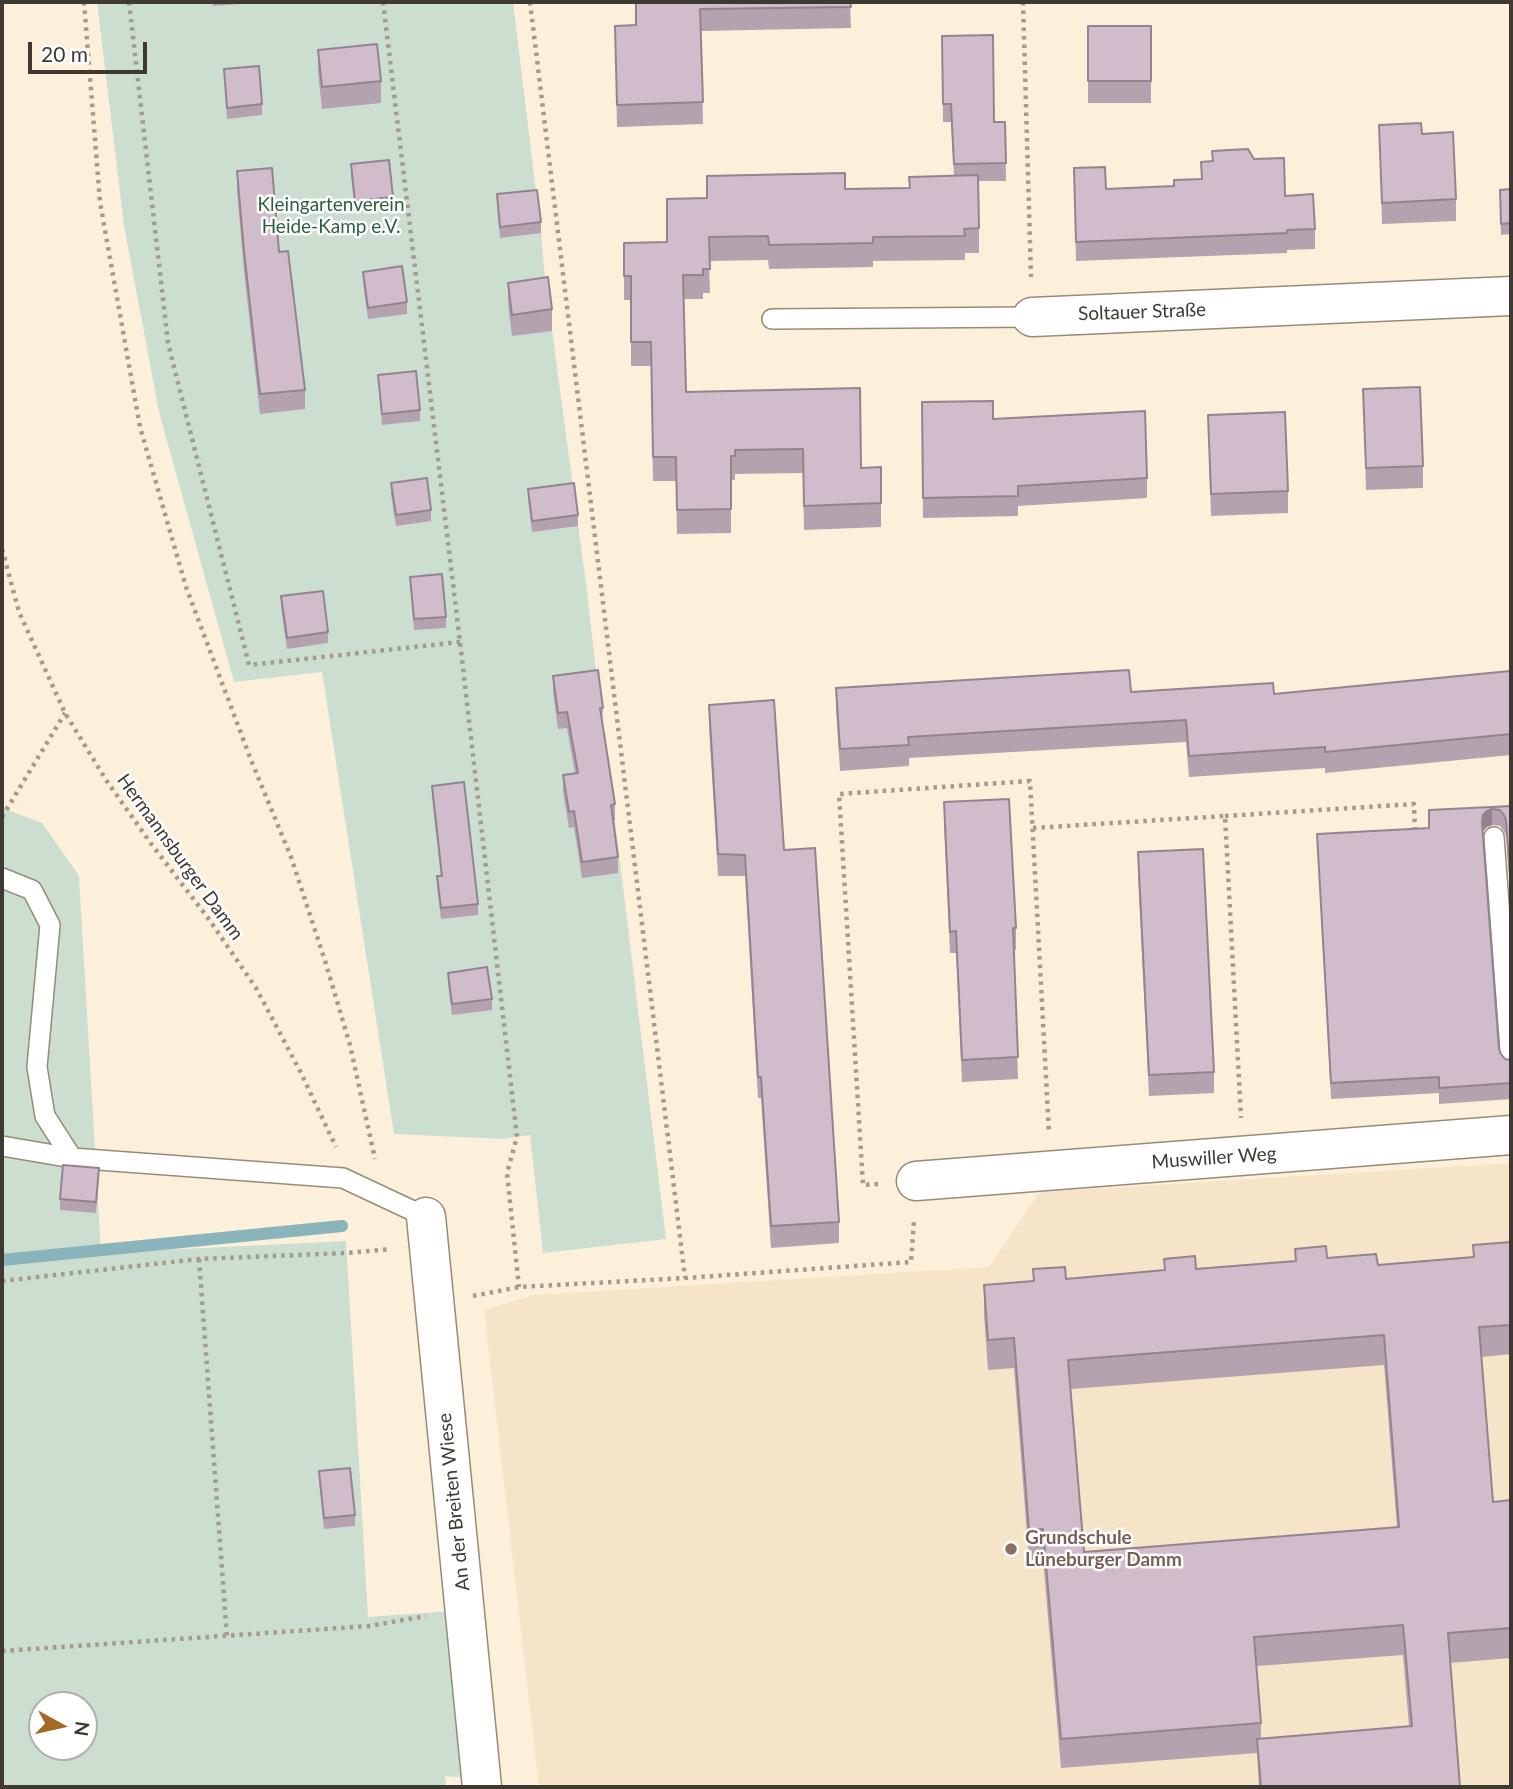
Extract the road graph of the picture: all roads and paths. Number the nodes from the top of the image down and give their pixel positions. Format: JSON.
{"nodes":[{"id":1,"x":84,"y":2,"type":"edge"},
{"id":2,"x":129,"y":2,"type":"edge"},
{"id":3,"x":383,"y":2,"type":"edge"},
{"id":4,"x":530,"y":2,"type":"edge"},
{"id":5,"x":1023,"y":2,"type":"edge"},
{"id":6,"x":1511,"y":296,"type":"edge"},
{"id":7,"x":1032,"y":317,"type":"junction"},
{"id":8,"x":772,"y":319,"type":"dead end"},
{"id":9,"x":2,"y":549,"type":"edge"},
{"id":10,"x":460,"y":642,"type":"junction"},
{"id":11,"x":65,"y":713,"type":"junction"},
{"id":12,"x":1225,"y":816,"type":"junction"},
{"id":13,"x":2,"y":817,"type":"edge"},
{"id":14,"x":1033,"y":828,"type":"junction"},
{"id":15,"x":1415,"y":831,"type":"edge"},
{"id":16,"x":1493,"y":837,"type":"dead end"},
{"id":17,"x":2,"y":878,"type":"edge"},
{"id":18,"x":1511,"y":1064,"type":"edge"},
{"id":19,"x":1511,"y":1135,"type":"edge"},
{"id":20,"x":2,"y":1146,"type":"edge"},
{"id":21,"x":1243,"y":1156,"type":"junction"},
{"id":22,"x":72,"y":1158,"type":"junction"},
{"id":23,"x":375,"y":1160,"type":"dead end"},
{"id":24,"x":1051,"y":1170,"type":"junction"},
{"id":25,"x":343,"y":1178,"type":"junction"},
{"id":26,"x":916,"y":1181,"type":"junction"},
{"id":27,"x":428,"y":1231,"type":"junction"},
{"id":28,"x":200,"y":1259,"type":"junction"},
{"id":29,"x":685,"y":1278,"type":"junction"},
{"id":30,"x":2,"y":1281,"type":"edge"},
{"id":31,"x":519,"y":1287,"type":"junction"},
{"id":32,"x":435,"y":1304,"type":"junction"},
{"id":33,"x":465,"y":1610,"type":"junction"},
{"id":34,"x":227,"y":1637,"type":"junction"},
{"id":35,"x":2,"y":1651,"type":"edge"},
{"id":36,"x":482,"y":1787,"type":"edge"}],
"edges":[{"from":1,"to":23,"type":"path"},
{"from":2,"to":10,"type":"path"},
{"from":3,"to":10,"type":"path"},
{"from":4,"to":29,"type":"path"},
{"from":5,"to":7,"type":"path"},
{"from":6,"to":7,"type":"street","name":"Soltauer Straße"},
{"from":7,"to":8,"type":"lane","name":"Soltauer Straße"},
{"from":9,"to":11,"type":"path","name":"Hermannsburger Damm"},
{"from":10,"to":31,"type":"path"},
{"from":11,"to":13,"type":"path"},
{"from":11,"to":25,"type":"path","name":"Hermannsburger Damm"},
{"from":12,"to":14,"type":"path"},
{"from":12,"to":15,"type":"path"},
{"from":12,"to":21,"type":"path"},
{"from":14,"to":24,"type":"path"},
{"from":14,"to":26,"type":"path"},
{"from":16,"to":18,"type":"lane"},
{"from":17,"to":22,"type":"lane"},
{"from":19,"to":21,"type":"street","name":"Muswiller Weg"},
{"from":20,"to":22,"type":"lane"},
{"from":21,"to":24,"type":"street","name":"Muswiller Weg"},
{"from":22,"to":25,"type":"lane"},
{"from":24,"to":26,"type":"street","name":"Muswiller Weg"},
{"from":25,"to":27,"type":"lane"},
{"from":26,"to":29,"type":"path"},
{"from":27,"to":28,"type":"path"},
{"from":27,"to":32,"type":"street","name":"An der Breiten Wiese"},
{"from":28,"to":30,"type":"path"},
{"from":28,"to":34,"type":"path"},
{"from":29,"to":31,"type":"path"},
{"from":31,"to":32,"type":"path"},
{"from":32,"to":33,"type":"street","name":"An der Breiten Wiese"},
{"from":33,"to":34,"type":"path"},
{"from":33,"to":36,"type":"street","name":"An der Breiten Wiese"},
{"from":34,"to":35,"type":"path"}]}
